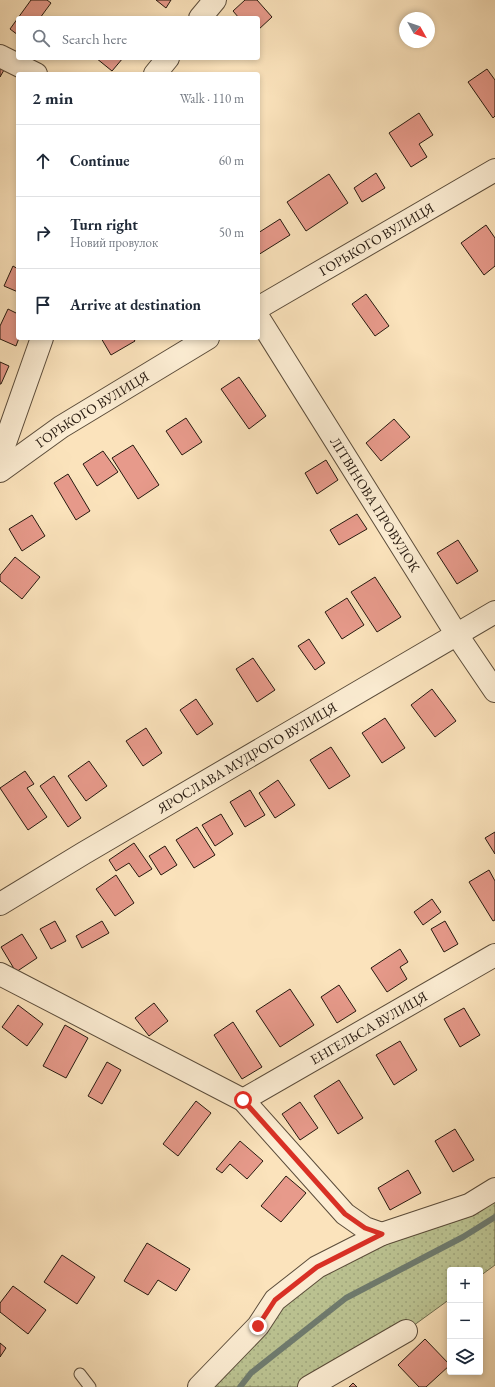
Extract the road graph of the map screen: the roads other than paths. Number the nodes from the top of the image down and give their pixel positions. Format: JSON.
{"nodes":[{"id":1,"x":215,"y":0,"type":"edge"},
{"id":2,"x":202,"y":16,"type":"edge"},
{"id":3,"x":0,"y":56,"type":"edge"},
{"id":4,"x":166,"y":60,"type":"edge"},
{"id":5,"x":32,"y":72,"type":"edge"},
{"id":6,"x":157,"y":72,"type":"edge"},
{"id":7,"x":495,"y":170,"type":"edge"},
{"id":8,"x":260,"y":307,"type":"edge"},
{"id":9,"x":260,"y":320,"type":"edge"},
{"id":10,"x":41,"y":340,"type":"edge"},
{"id":11,"x":205,"y":340,"type":"edge"},
{"id":12,"x":0,"y":457,"type":"edge"},
{"id":13,"x":0,"y":471,"type":"edge"},
{"id":14,"x":495,"y":612,"type":"edge"},
{"id":15,"x":457,"y":634,"type":"junction"},
{"id":16,"x":495,"y":692,"type":"edge"},
{"id":17,"x":0,"y":904,"type":"edge"},
{"id":18,"x":495,"y":955,"type":"edge"},
{"id":19,"x":0,"y":974,"type":"edge"},
{"id":20,"x":243,"y":1100,"type":"junction"},
{"id":21,"x":495,"y":1189,"type":"edge"},
{"id":22,"x":382,"y":1234,"type":"junction"},
{"id":23,"x":406,"y":1331,"type":"dead end"},
{"id":24,"x":80,"y":1374,"type":"dead end"},
{"id":25,"x":90,"y":1387,"type":"edge"},
{"id":26,"x":199,"y":1387,"type":"edge"},
{"id":27,"x":309,"y":1387,"type":"edge"}],
"edges":[{"from":1,"to":2,"type":"street"},
{"from":3,"to":5,"type":"street"},
{"from":4,"to":6,"type":"street"},
{"from":7,"to":8,"type":"street","name":"ГОРЬКОГО ВУЛИЦЯ"},
{"from":9,"to":15,"type":"street","name":"ЛІТВІНОВА ПРОВУЛОК"},
{"from":10,"to":12,"type":"street"},
{"from":11,"to":13,"type":"street","name":"ГОРЬКОГО ВУЛИЦЯ"},
{"from":14,"to":15,"type":"street","name":"ЯРОСЛАВА МУДРОГО ВУЛИЦЯ"},
{"from":15,"to":16,"type":"street","name":"ЛІТВІНОВА ПРОВУЛОК"},
{"from":15,"to":17,"type":"street","name":"ЯРОСЛАВА МУДРОГО ВУЛИЦЯ"},
{"from":18,"to":20,"type":"street","name":"ЕНГЕЛЬСА ВУЛИЦЯ"},
{"from":19,"to":20,"type":"street"},
{"from":20,"to":22,"type":"street"},
{"from":21,"to":22,"type":"street"},
{"from":22,"to":26,"type":"street"},
{"from":23,"to":27,"type":"street"},
{"from":24,"to":25,"type":"lane"}]}
